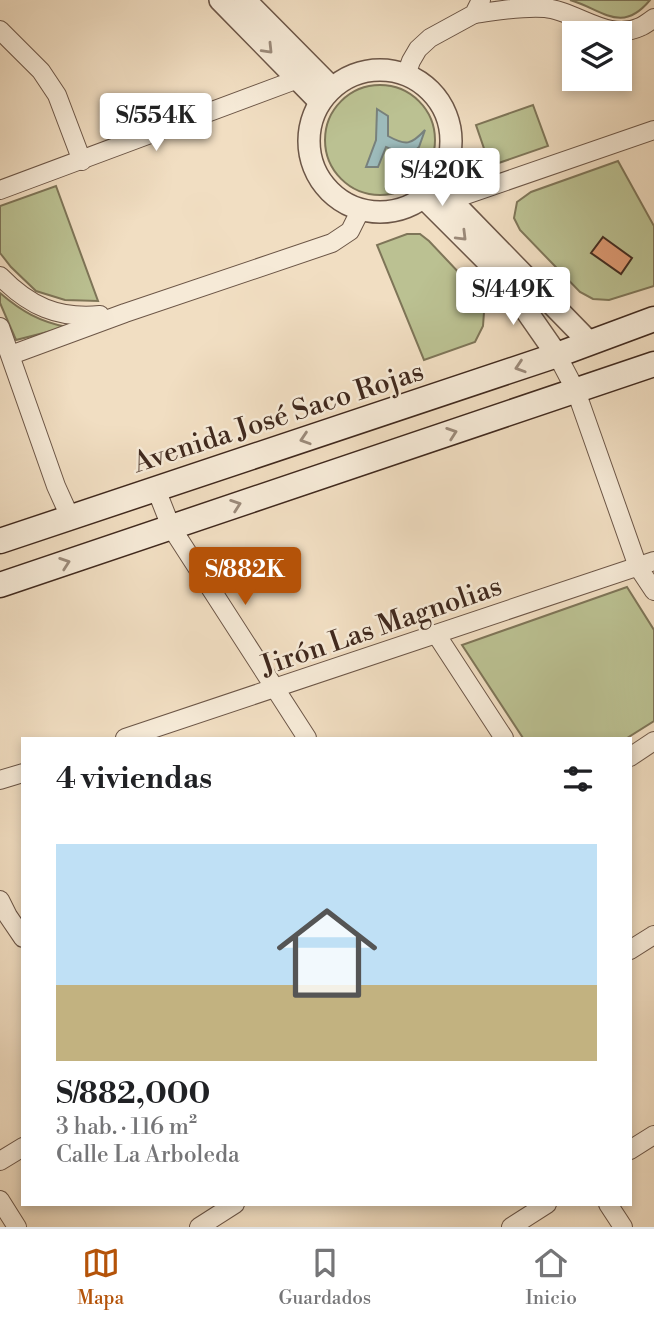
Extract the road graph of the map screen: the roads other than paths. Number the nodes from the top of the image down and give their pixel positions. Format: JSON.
{"nodes":[{"id":1,"x":220,"y":0,"type":"edge"},
{"id":2,"x":245,"y":0,"type":"edge"},
{"id":3,"x":478,"y":7,"type":"edge"},
{"id":4,"x":654,"y":18,"type":"edge"},
{"id":5,"x":0,"y":30,"type":"edge"},
{"id":6,"x":406,"y":75,"type":"junction"},
{"id":7,"x":298,"y":79,"type":"junction"},
{"id":8,"x":326,"y":95,"type":"junction"},
{"id":9,"x":654,"y":130,"type":"edge"},
{"id":10,"x":82,"y":161,"type":"junction"},
{"id":11,"x":0,"y":190,"type":"edge"},
{"id":12,"x":429,"y":190,"type":"junction"},
{"id":13,"x":451,"y":200,"type":"junction"},
{"id":14,"x":361,"y":209,"type":"junction"},
{"id":15,"x":0,"y":276,"type":"edge"},
{"id":16,"x":125,"y":313,"type":"junction"},
{"id":17,"x":654,"y":319,"type":"edge"},
{"id":18,"x":0,"y":327,"type":"edge"},
{"id":19,"x":590,"y":343,"type":"junction"},
{"id":20,"x":11,"y":355,"type":"junction"},
{"id":21,"x":557,"y":355,"type":"junction"},
{"id":22,"x":654,"y":364,"type":"edge"},
{"id":23,"x":576,"y":391,"type":"junction"},
{"id":24,"x":156,"y":489,"type":"junction"},
{"id":25,"x":70,"y":517,"type":"junction"},
{"id":26,"x":171,"y":527,"type":"junction"},
{"id":27,"x":0,"y":541,"type":"edge"},
{"id":28,"x":646,"y":564,"type":"edge"},
{"id":29,"x":0,"y":585,"type":"edge"},
{"id":30,"x":654,"y":591,"type":"edge"},
{"id":31,"x":436,"y":634,"type":"junction"},
{"id":32,"x":275,"y":688,"type":"junction"},
{"id":33,"x":128,"y":737,"type":"edge"},
{"id":34,"x":306,"y":737,"type":"edge"},
{"id":35,"x":503,"y":737,"type":"edge"},
{"id":36,"x":654,"y":741,"type":"edge"},
{"id":37,"x":632,"y":756,"type":"edge"},
{"id":38,"x":21,"y":774,"type":"edge"},
{"id":39,"x":0,"y":780,"type":"edge"},
{"id":40,"x":0,"y":900,"type":"edge"},
{"id":41,"x":21,"y":935,"type":"edge"},
{"id":42,"x":654,"y":935,"type":"edge"},
{"id":43,"x":632,"y":949,"type":"edge"},
{"id":44,"x":654,"y":1135,"type":"edge"},
{"id":45,"x":21,"y":1148,"type":"edge"},
{"id":46,"x":632,"y":1149,"type":"edge"},
{"id":47,"x":0,"y":1161,"type":"edge"},
{"id":48,"x":0,"y":1200,"type":"edge"},
{"id":49,"x":232,"y":1206,"type":"edge"},
{"id":50,"x":544,"y":1206,"type":"edge"},
{"id":51,"x":609,"y":1206,"type":"edge"},
{"id":52,"x":17,"y":1227,"type":"edge"},
{"id":53,"x":199,"y":1227,"type":"edge"},
{"id":54,"x":511,"y":1227,"type":"edge"},
{"id":55,"x":623,"y":1227,"type":"edge"}],
"edges":[{"from":1,"to":7,"type":"street","one_way":true},
{"from":2,"to":8,"type":"street"},
{"from":3,"to":4,"type":"street"},
{"from":3,"to":6,"type":"street"},
{"from":5,"to":10,"type":"street"},
{"from":6,"to":8,"type":"street"},
{"from":6,"to":12,"type":"street"},
{"from":7,"to":8,"type":"street"},
{"from":7,"to":10,"type":"street"},
{"from":8,"to":14,"type":"street"},
{"from":9,"to":13,"type":"street"},
{"from":10,"to":11,"type":"street"},
{"from":12,"to":13,"type":"street"},
{"from":12,"to":14,"type":"street"},
{"from":12,"to":21,"type":"street","one_way":true},
{"from":13,"to":19,"type":"street"},
{"from":14,"to":16,"type":"street"},
{"from":15,"to":16,"type":"street"},
{"from":16,"to":20,"type":"street"},
{"from":17,"to":19,"type":"main road","name":"Avenida José Saco Rojas"},
{"from":18,"to":20,"type":"street"},
{"from":19,"to":21,"type":"main road","name":"Avenida José Saco Rojas"},
{"from":20,"to":25,"type":"street"},
{"from":21,"to":23,"type":"street"},
{"from":21,"to":24,"type":"main road","name":"Avenida José Saco Rojas","one_way":true},
{"from":22,"to":23,"type":"main road"},
{"from":26,"to":23,"type":"main road","one_way":true},
{"from":23,"to":28,"type":"street"},
{"from":24,"to":25,"type":"main road","name":"Avenida José Saco Rojas"},
{"from":24,"to":26,"type":"street"},
{"from":25,"to":27,"type":"main road","name":"Avenida José Saco Rojas"},
{"from":29,"to":26,"type":"main road","one_way":true},
{"from":26,"to":32,"type":"street"},
{"from":28,"to":30,"type":"street"},
{"from":28,"to":31,"type":"street","name":"Jirón Las Magnolias"},
{"from":31,"to":32,"type":"street","name":"Jirón Las Magnolias"},
{"from":31,"to":35,"type":"street"},
{"from":32,"to":33,"type":"street","name":"Jirón Las Magnolias"},
{"from":32,"to":34,"type":"street"},
{"from":36,"to":37,"type":"street"},
{"from":38,"to":39,"type":"street"},
{"from":40,"to":41,"type":"street"},
{"from":42,"to":43,"type":"street"},
{"from":44,"to":46,"type":"street"},
{"from":45,"to":47,"type":"street"},
{"from":48,"to":52,"type":"street"},
{"from":49,"to":53,"type":"street"},
{"from":50,"to":54,"type":"street"},
{"from":51,"to":55,"type":"street"}]}
